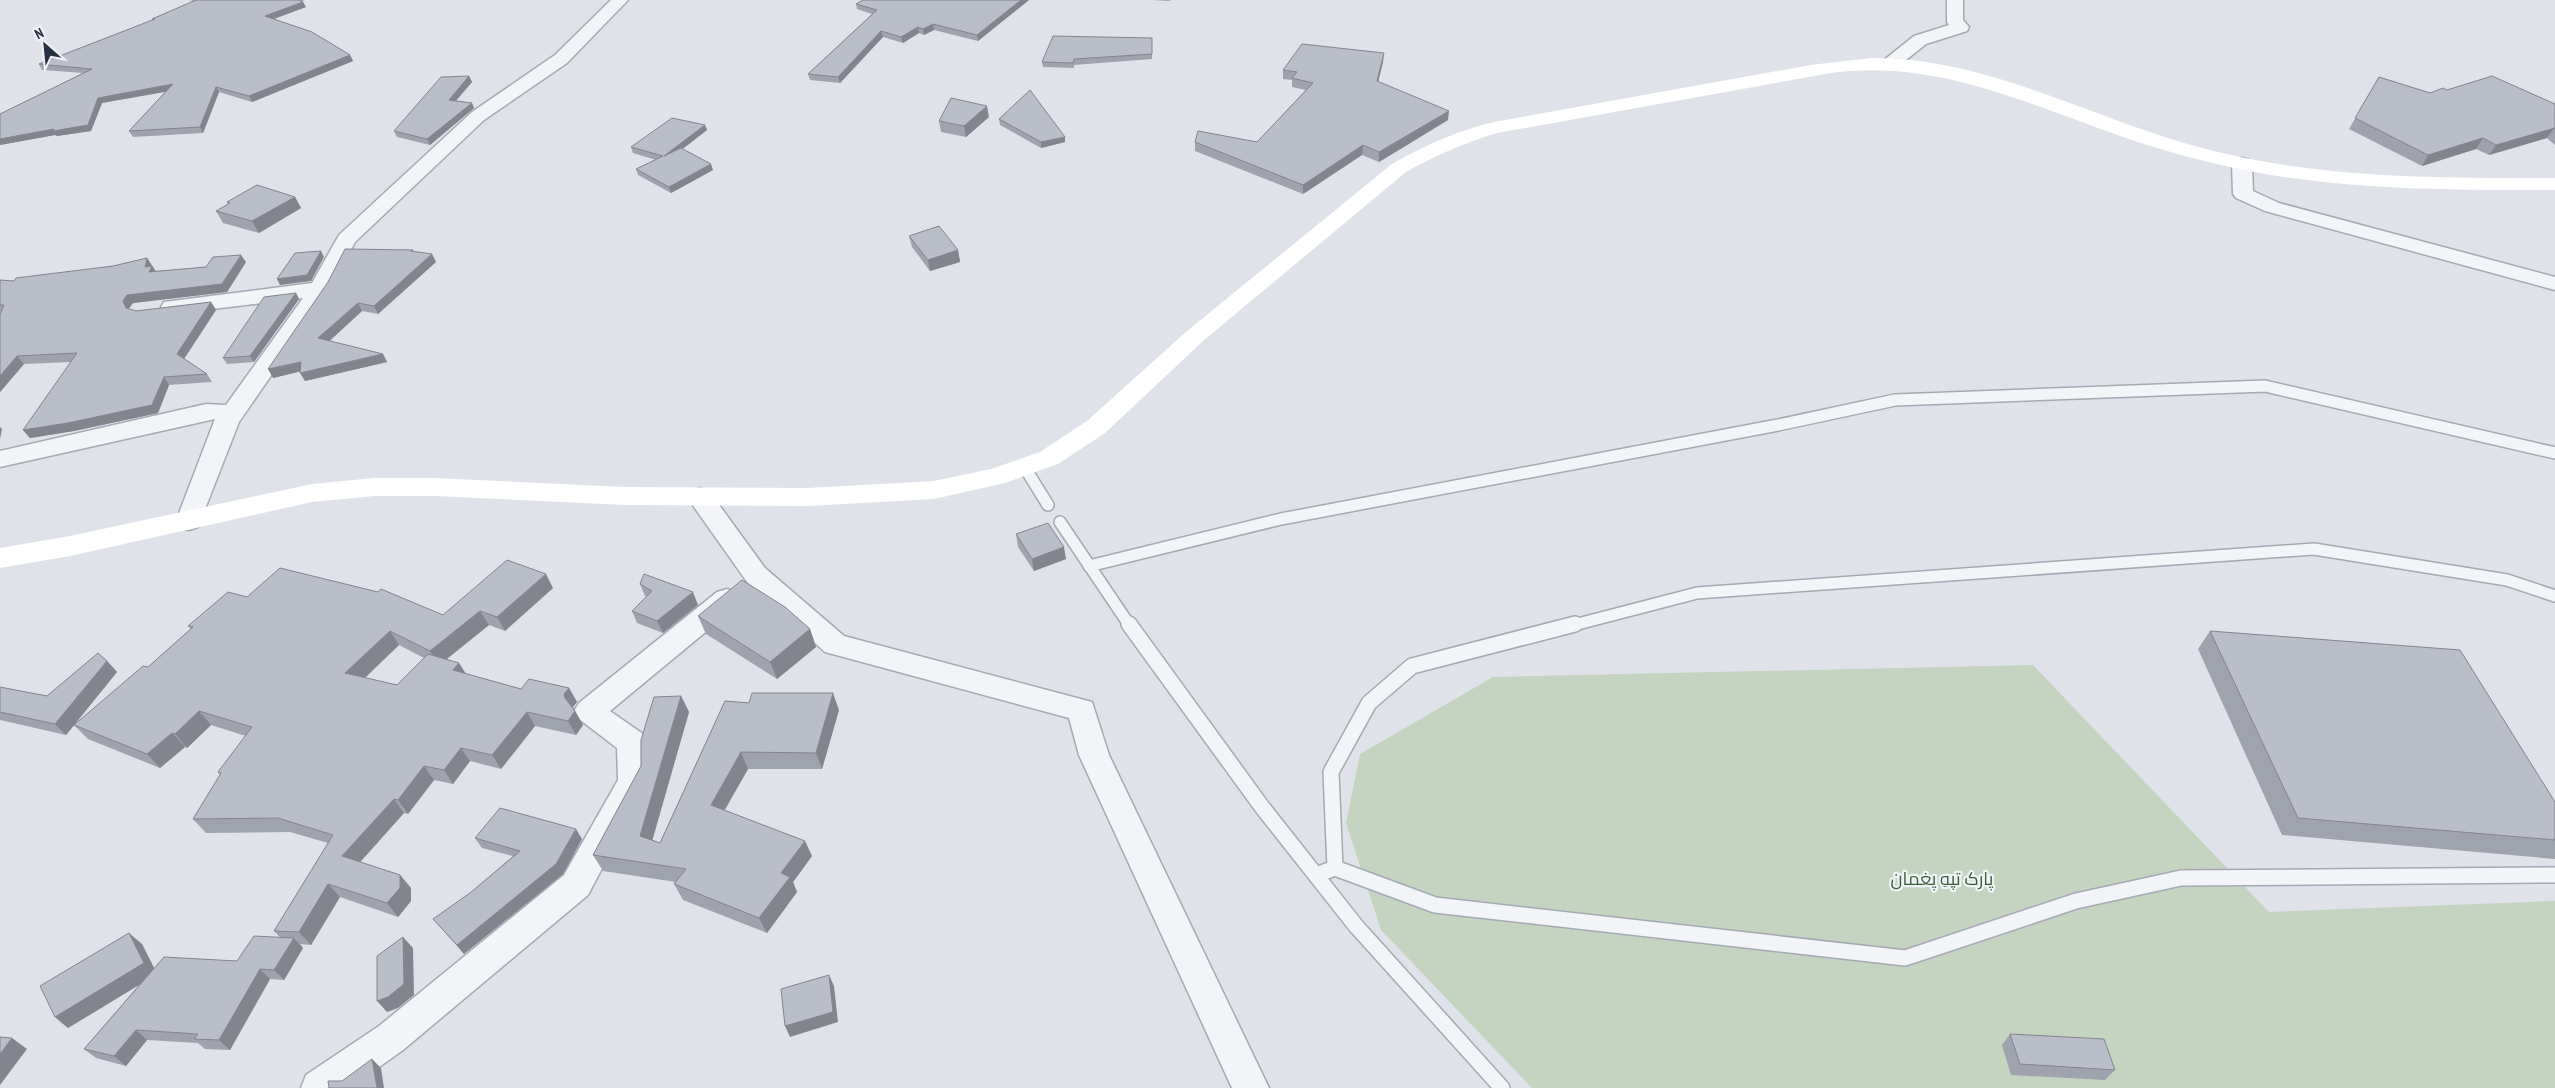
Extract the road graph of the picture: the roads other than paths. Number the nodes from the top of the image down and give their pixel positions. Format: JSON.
{"nodes":[{"id":1,"x":620,"y":0,"type":"edge"},
{"id":2,"x":1955,"y":0,"type":"edge"},
{"id":3,"x":1890,"y":64,"type":"junction"},
{"id":4,"x":2242,"y":164,"type":"junction"},
{"id":5,"x":2555,"y":184,"type":"edge"},
{"id":6,"x":2555,"y":284,"type":"edge"},
{"id":7,"x":320,"y":289,"type":"junction"},
{"id":8,"x":151,"y":309,"type":"edge"},
{"id":9,"x":227,"y":421,"type":"junction"},
{"id":10,"x":2555,"y":453,"type":"edge"},
{"id":11,"x":0,"y":459,"type":"edge"},
{"id":12,"x":1025,"y":468,"type":"junction"},
{"id":13,"x":700,"y":497,"type":"junction"},
{"id":14,"x":1048,"y":505,"type":"dead end"},
{"id":15,"x":189,"y":521,"type":"junction"},
{"id":16,"x":1060,"y":522,"type":"dead end"},
{"id":17,"x":0,"y":558,"type":"edge"},
{"id":18,"x":1089,"y":566,"type":"junction"},
{"id":19,"x":756,"y":575,"type":"junction"},
{"id":20,"x":2555,"y":596,"type":"edge"},
{"id":21,"x":1334,"y":868,"type":"junction"},
{"id":22,"x":2555,"y":875,"type":"edge"},
{"id":23,"x":1316,"y":876,"type":"junction"},
{"id":24,"x":319,"y":1088,"type":"edge"},
{"id":25,"x":1251,"y":1088,"type":"edge"},
{"id":26,"x":1502,"y":1088,"type":"edge"}],
"edges":[{"from":1,"to":7,"type":"street"},
{"from":2,"to":3,"type":"street"},
{"from":3,"to":4,"type":"main road"},
{"from":3,"to":12,"type":"main road"},
{"from":4,"to":5,"type":"main road"},
{"from":4,"to":6,"type":"street"},
{"from":7,"to":8,"type":"street"},
{"from":7,"to":9,"type":"street"},
{"from":9,"to":11,"type":"street"},
{"from":9,"to":15,"type":"street"},
{"from":10,"to":18,"type":"lane"},
{"from":12,"to":13,"type":"main road"},
{"from":12,"to":14,"type":"lane"},
{"from":13,"to":15,"type":"main road"},
{"from":13,"to":19,"type":"street"},
{"from":15,"to":17,"type":"main road"},
{"from":16,"to":18,"type":"lane"},
{"from":18,"to":23,"type":"lane"},
{"from":19,"to":24,"type":"street"},
{"from":19,"to":25,"type":"street"},
{"from":20,"to":21,"type":"lane"},
{"from":21,"to":22,"type":"lane"},
{"from":21,"to":23,"type":"lane"},
{"from":23,"to":26,"type":"lane"}]}
